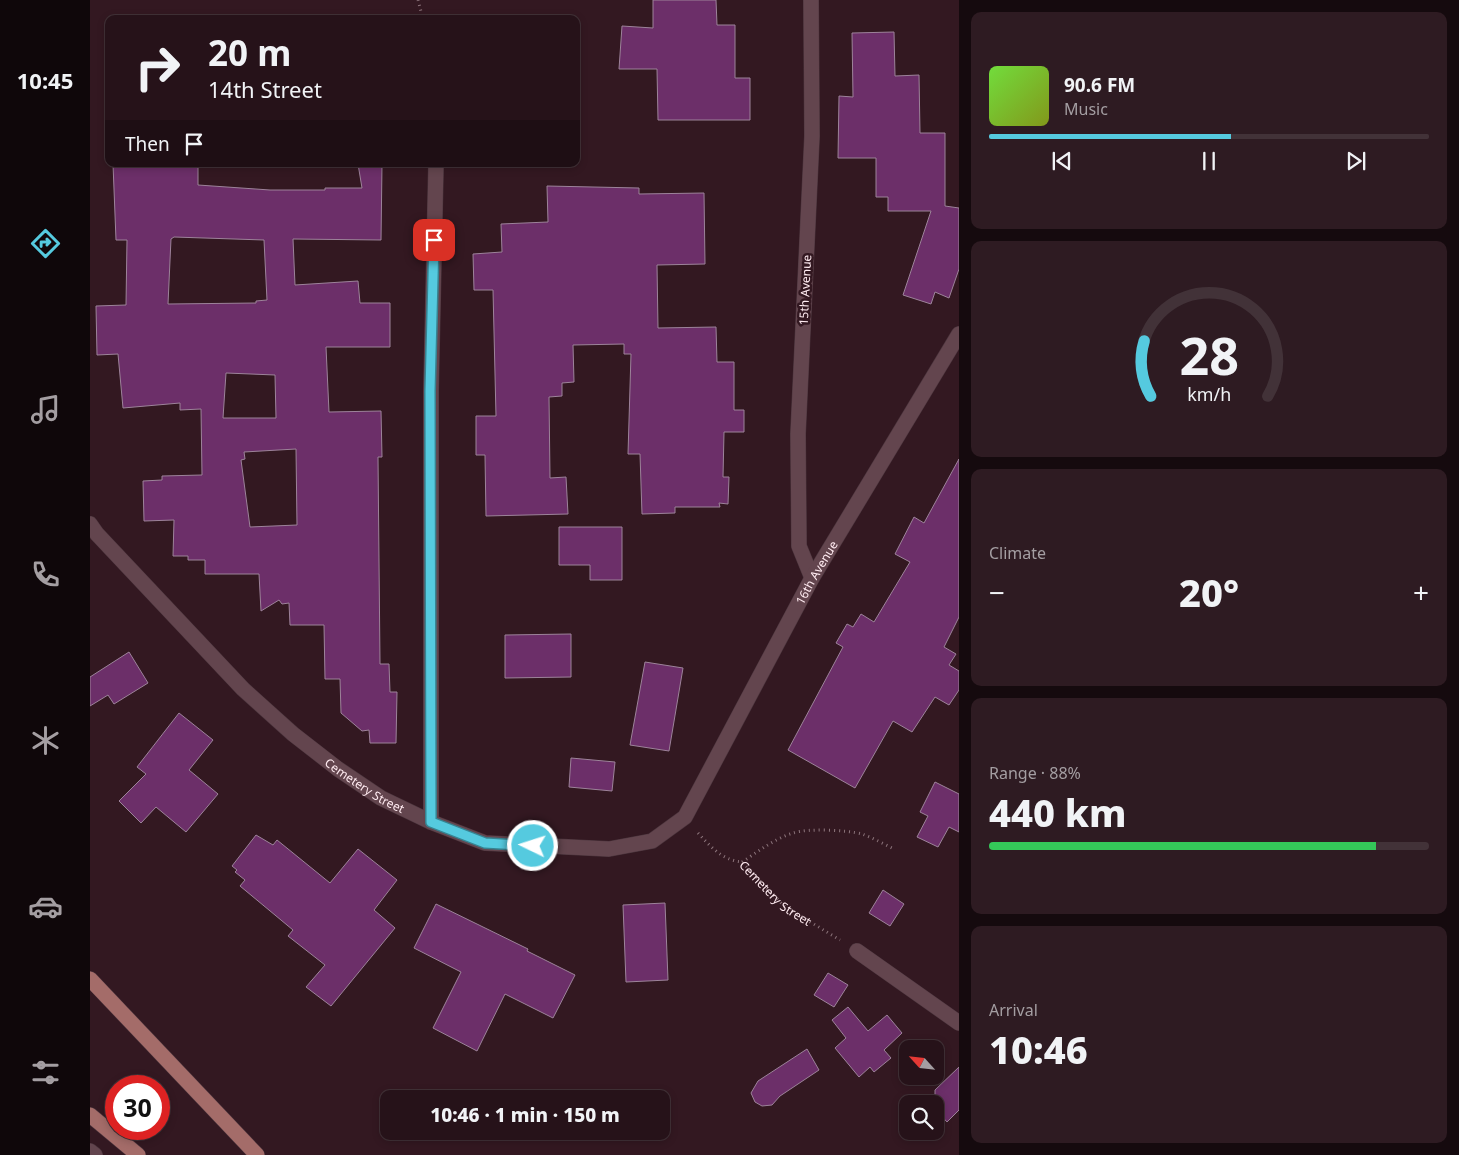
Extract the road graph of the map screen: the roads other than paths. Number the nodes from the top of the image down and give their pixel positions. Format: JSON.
{"nodes":[{"id":1,"x":811,"y":0,"type":"edge"},
{"id":2,"x":436,"y":167,"type":"edge"},
{"id":3,"x":959,"y":334,"type":"edge"},
{"id":4,"x":90,"y":524,"type":"edge"},
{"id":5,"x":812,"y":578,"type":"junction"},
{"id":6,"x":685,"y":817,"type":"joint"},
{"id":7,"x":431,"y":822,"type":"junction"},
{"id":8,"x":857,"y":951,"type":"road end"},
{"id":9,"x":90,"y":979,"type":"edge"},
{"id":10,"x":959,"y":1023,"type":"edge"},
{"id":11,"x":90,"y":1115,"type":"edge"},
{"id":12,"x":90,"y":1151,"type":"edge"},
{"id":13,"x":95,"y":1155,"type":"edge"},
{"id":14,"x":138,"y":1155,"type":"edge"},
{"id":15,"x":257,"y":1155,"type":"edge"}],
"edges":[{"from":1,"to":5,"type":"street","name":"15th Avenue"},
{"from":2,"to":7,"type":"street"},
{"from":3,"to":5,"type":"street","name":"16th Avenue"},
{"from":4,"to":7,"type":"street","name":"Cemetery Street"},
{"from":5,"to":6,"type":"street","name":"16th Avenue"},
{"from":6,"to":7,"type":"street","name":"Cemetery Street"},
{"from":8,"to":10,"type":"street"},
{"from":9,"to":15,"type":"main road"},
{"from":11,"to":14,"type":"main road"},
{"from":12,"to":13,"type":"street"}]}
